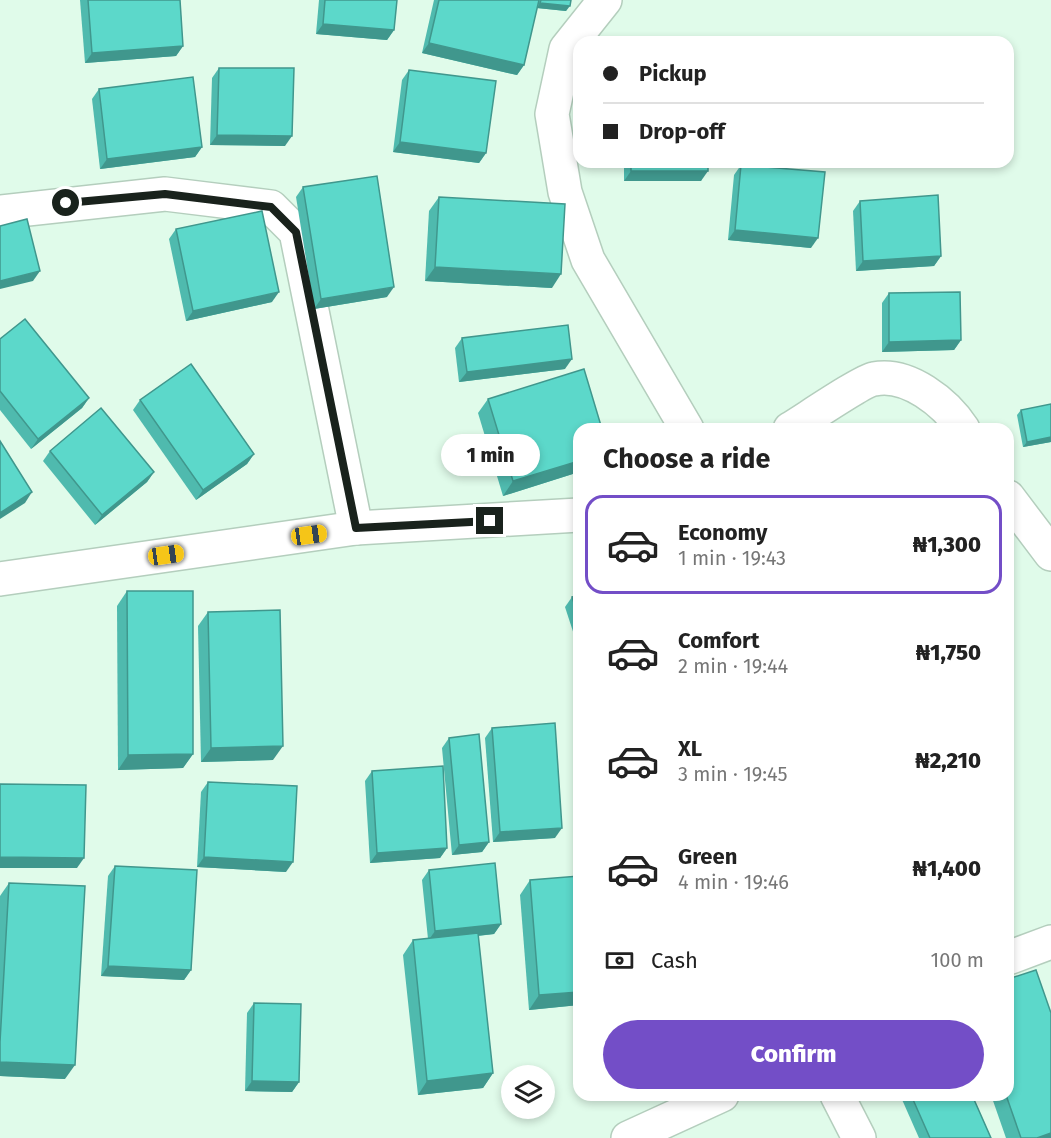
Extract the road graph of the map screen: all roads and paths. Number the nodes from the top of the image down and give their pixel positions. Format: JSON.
{"nodes":[{"id":1,"x":605,"y":0,"type":"edge"},
{"id":2,"x":576,"y":36,"type":"edge"},
{"id":3,"x":573,"y":40,"type":"edge"},
{"id":4,"x":0,"y":212,"type":"edge"},
{"id":5,"x":683,"y":423,"type":"edge"},
{"id":6,"x":800,"y":423,"type":"edge"},
{"id":7,"x":958,"y":423,"type":"edge"},
{"id":8,"x":1014,"y":505,"type":"edge"},
{"id":9,"x":573,"y":515,"type":"edge"},
{"id":10,"x":356,"y":528,"type":"junction"},
{"id":11,"x":1051,"y":554,"type":"edge"},
{"id":12,"x":0,"y":579,"type":"edge"},
{"id":13,"x":1051,"y":942,"type":"edge"},
{"id":14,"x":1014,"y":956,"type":"edge"},
{"id":15,"x":709,"y":1101,"type":"edge"},
{"id":16,"x":840,"y":1101,"type":"edge"},
{"id":17,"x":628,"y":1138,"type":"edge"},
{"id":18,"x":859,"y":1138,"type":"edge"}],
"edges":[{"from":1,"to":2,"type":"street"},
{"from":3,"to":5,"type":"street"},
{"from":4,"to":10,"type":"street"},
{"from":6,"to":7,"type":"street"},
{"from":8,"to":11,"type":"street"},
{"from":9,"to":10,"type":"street"},
{"from":10,"to":12,"type":"street"},
{"from":13,"to":14,"type":"street"},
{"from":15,"to":17,"type":"street"},
{"from":16,"to":18,"type":"street"}]}
